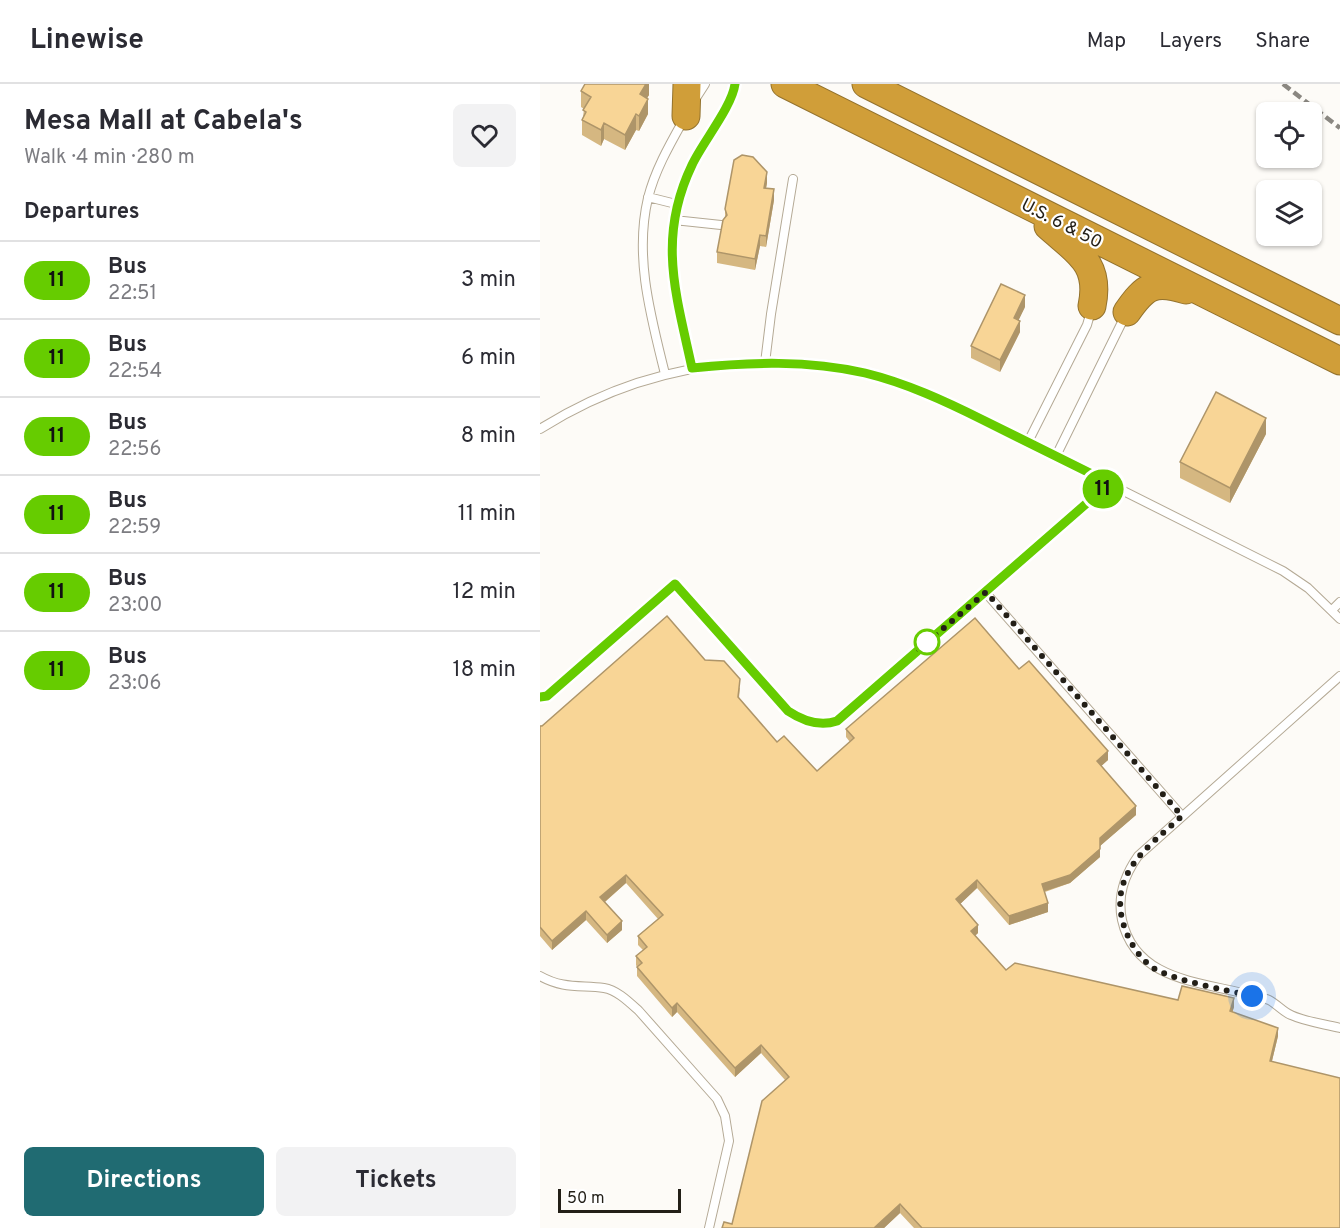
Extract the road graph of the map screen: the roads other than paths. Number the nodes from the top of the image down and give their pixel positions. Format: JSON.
{"nodes":[{"id":1,"x":687,"y":84,"type":"edge"},
{"id":2,"x":705,"y":84,"type":"edge"},
{"id":3,"x":735,"y":84,"type":"edge"},
{"id":4,"x":784,"y":84,"type":"edge"},
{"id":5,"x":866,"y":84,"type":"edge"},
{"id":6,"x":686,"y":116,"type":"junction"},
{"id":7,"x":793,"y":179,"type":"dead end"},
{"id":8,"x":648,"y":197,"type":"junction"},
{"id":9,"x":1023,"y":203,"type":"junction"},
{"id":10,"x":676,"y":204,"type":"junction"},
{"id":11,"x":674,"y":220,"type":"junction"},
{"id":12,"x":721,"y":225,"type":"edge"},
{"id":13,"x":1213,"y":298,"type":"junction"},
{"id":14,"x":1092,"y":306,"type":"joint"},
{"id":15,"x":1127,"y":312,"type":"joint"},
{"id":16,"x":1340,"y":321,"type":"edge"},
{"id":17,"x":1340,"y":361,"type":"edge"},
{"id":18,"x":765,"y":363,"type":"junction"},
{"id":19,"x":692,"y":368,"type":"junction"},
{"id":20,"x":665,"y":374,"type":"junction"},
{"id":21,"x":540,"y":429,"type":"edge"},
{"id":22,"x":1028,"y":442,"type":"junction"},
{"id":23,"x":1056,"y":456,"type":"junction"},
{"id":24,"x":1110,"y":483,"type":"junction"},
{"id":25,"x":986,"y":592,"type":"junction"},
{"id":26,"x":1340,"y":602,"type":"edge"},
{"id":27,"x":1332,"y":610,"type":"junction"},
{"id":28,"x":1340,"y":619,"type":"edge"},
{"id":29,"x":1340,"y":676,"type":"edge"},
{"id":30,"x":540,"y":698,"type":"edge"},
{"id":31,"x":1182,"y":816,"type":"junction"},
{"id":32,"x":540,"y":976,"type":"edge"},
{"id":33,"x":1340,"y":1028,"type":"edge"},
{"id":34,"x":709,"y":1228,"type":"edge"}],
"edges":[{"from":1,"to":6,"type":"highway"},
{"from":2,"to":6,"type":"lane"},
{"from":3,"to":10,"type":"lane"},
{"from":4,"to":9,"type":"highway","name":"U.S. 6 & 50"},
{"from":5,"to":16,"type":"highway","name":"U.S. 6 & 50"},
{"from":6,"to":8,"type":"lane"},
{"from":7,"to":18,"type":"lane"},
{"from":8,"to":10,"type":"lane"},
{"from":8,"to":20,"type":"lane"},
{"from":9,"to":13,"type":"highway","name":"U.S. 6 & 50"},
{"from":9,"to":14,"type":"highway"},
{"from":10,"to":11,"type":"lane"},
{"from":11,"to":12,"type":"lane"},
{"from":11,"to":19,"type":"lane"},
{"from":13,"to":15,"type":"highway"},
{"from":13,"to":17,"type":"highway","name":"U.S. 6 & 50"},
{"from":14,"to":22,"type":"lane"},
{"from":15,"to":23,"type":"lane"},
{"from":18,"to":19,"type":"lane"},
{"from":18,"to":22,"type":"lane"},
{"from":19,"to":20,"type":"lane"},
{"from":20,"to":21,"type":"lane"},
{"from":22,"to":23,"type":"lane"},
{"from":23,"to":24,"type":"lane"},
{"from":24,"to":25,"type":"lane"},
{"from":24,"to":27,"type":"lane"},
{"from":25,"to":30,"type":"lane"},
{"from":25,"to":31,"type":"lane"},
{"from":26,"to":27,"type":"lane"},
{"from":27,"to":28,"type":"lane"},
{"from":29,"to":31,"type":"lane"},
{"from":31,"to":33,"type":"lane"},
{"from":32,"to":34,"type":"lane"}]}
